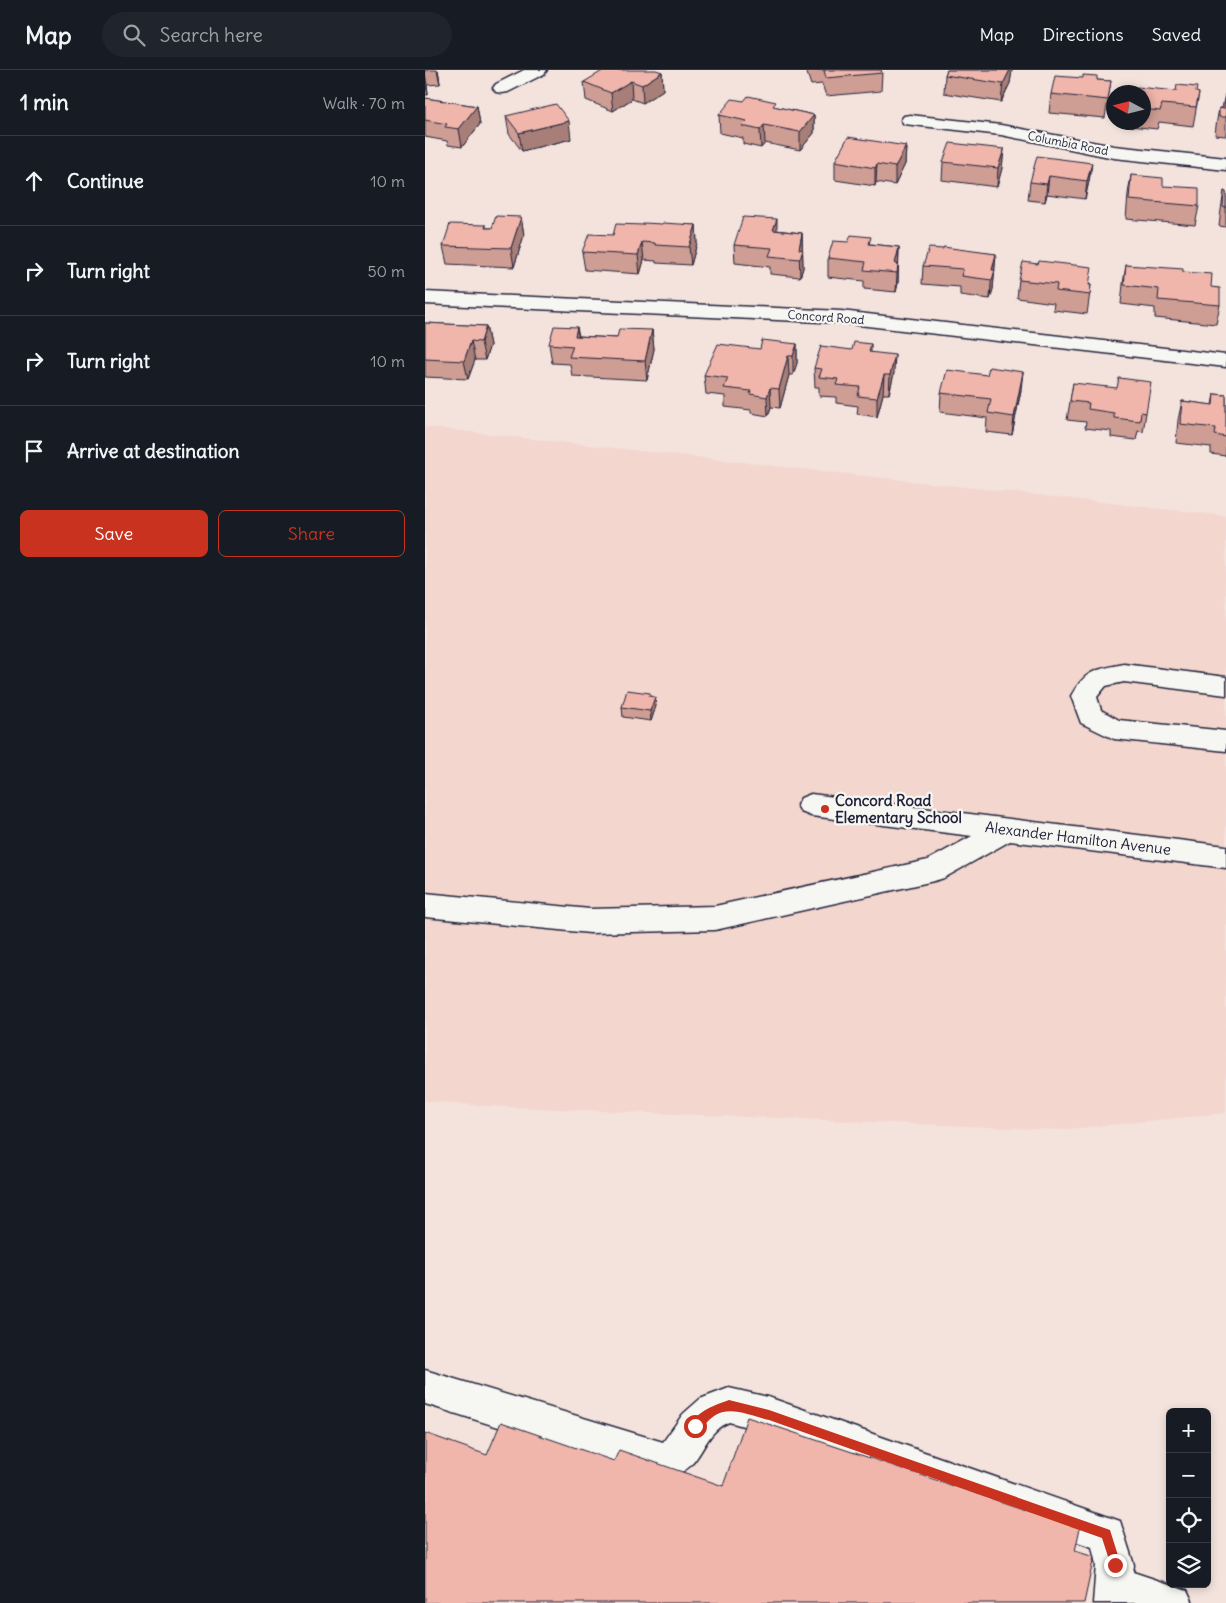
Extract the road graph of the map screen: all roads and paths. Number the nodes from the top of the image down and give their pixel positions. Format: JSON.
{"nodes":[{"id":1,"x":539,"y":70,"type":"edge"},
{"id":2,"x":502,"y":88,"type":"dead end"},
{"id":3,"x":910,"y":120,"type":"dead end"},
{"id":4,"x":1226,"y":164,"type":"edge"},
{"id":5,"x":425,"y":298,"type":"edge"},
{"id":6,"x":1226,"y":361,"type":"edge"},
{"id":7,"x":1226,"y":686,"type":"edge"},
{"id":8,"x":1226,"y":741,"type":"edge"},
{"id":9,"x":811,"y":805,"type":"dead end"},
{"id":10,"x":1009,"y":829,"type":"junction"},
{"id":11,"x":1226,"y":857,"type":"edge"},
{"id":12,"x":425,"y":905,"type":"edge"},
{"id":13,"x":425,"y":1386,"type":"edge"},
{"id":14,"x":1113,"y":1594,"type":"edge"},
{"id":15,"x":1174,"y":1603,"type":"edge"}],
"edges":[{"from":1,"to":2,"type":"street"},
{"from":3,"to":4,"type":"street","name":"Columbia Road"},
{"from":5,"to":6,"type":"street","name":"Concord Road"},
{"from":7,"to":8,"type":"street"},
{"from":9,"to":10,"type":"street","name":"Alexander Hamilton Avenue"},
{"from":10,"to":11,"type":"street","name":"Alexander Hamilton Avenue"},
{"from":10,"to":12,"type":"street"},
{"from":13,"to":14,"type":"street"},
{"from":14,"to":15,"type":"street"}]}
